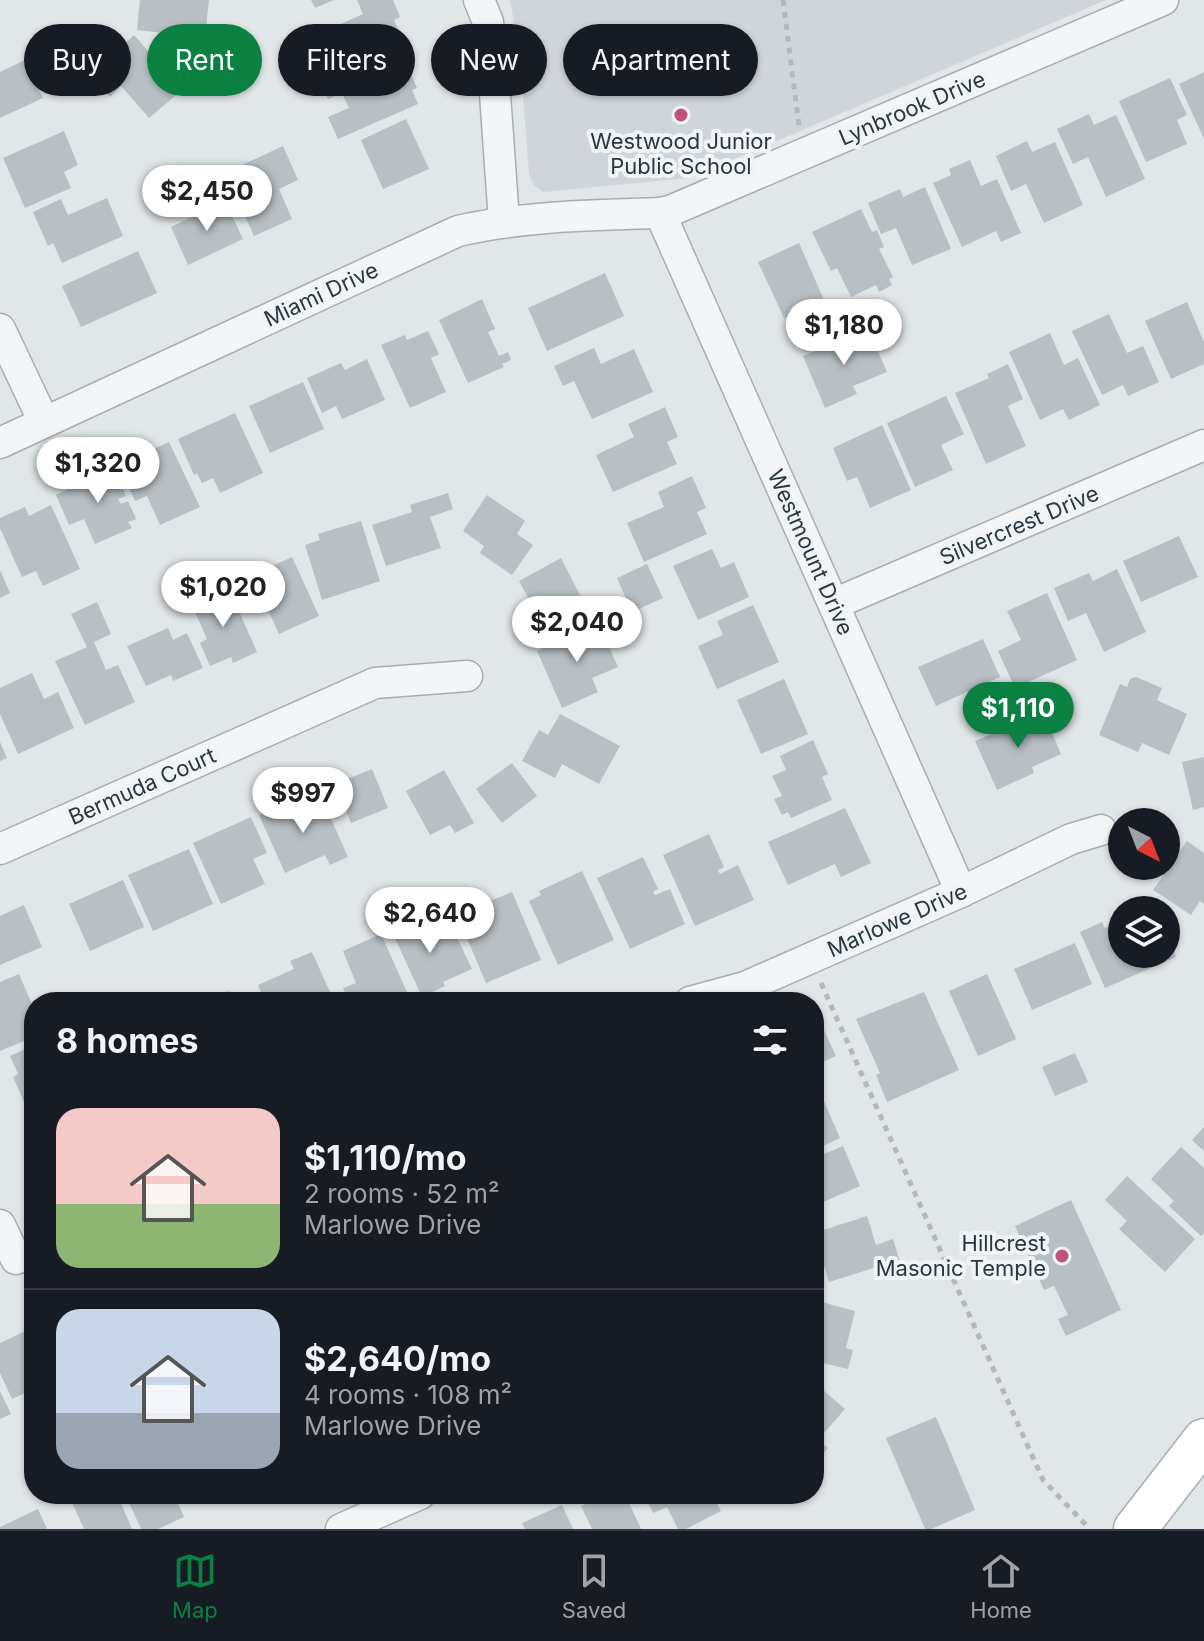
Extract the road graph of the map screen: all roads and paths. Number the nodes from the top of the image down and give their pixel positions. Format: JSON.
{"nodes":[{"id":1,"x":479,"y":0,"type":"edge"},
{"id":2,"x":783,"y":0,"type":"edge"},
{"id":3,"x":1163,"y":0,"type":"edge"},
{"id":4,"x":803,"y":154,"type":"junction"},
{"id":5,"x":660,"y":213,"type":"junction"},
{"id":6,"x":504,"y":221,"type":"junction"},
{"id":7,"x":0,"y":329,"type":"edge"},
{"id":8,"x":44,"y":422,"type":"junction"},
{"id":9,"x":0,"y":443,"type":"edge"},
{"id":10,"x":1204,"y":445,"type":"edge"},
{"id":11,"x":834,"y":604,"type":"junction"},
{"id":12,"x":467,"y":676,"type":"dead end"},
{"id":13,"x":1101,"y":830,"type":"dead end"},
{"id":14,"x":0,"y":849,"type":"edge"},
{"id":15,"x":961,"y":892,"type":"junction"},
{"id":16,"x":810,"y":958,"type":"junction"},
{"id":17,"x":727,"y":992,"type":"edge"},
{"id":18,"x":0,"y":1225,"type":"edge"},
{"id":19,"x":17,"y":1259,"type":"edge"},
{"id":20,"x":1204,"y":1440,"type":"edge"},
{"id":21,"x":397,"y":1504,"type":"edge"},
{"id":22,"x":1089,"y":1528,"type":"edge"},
{"id":23,"x":341,"y":1529,"type":"edge"},
{"id":24,"x":1135,"y":1529,"type":"edge"}],
"edges":[{"from":1,"to":6,"type":"street"},
{"from":2,"to":4,"type":"path"},
{"from":3,"to":4,"type":"street","name":"Lynbrook Drive"},
{"from":4,"to":5,"type":"street","name":"Lynbrook Drive"},
{"from":5,"to":6,"type":"street","name":"Miami Drive"},
{"from":5,"to":11,"type":"street","name":"Westmount Drive"},
{"from":6,"to":8,"type":"street","name":"Miami Drive"},
{"from":7,"to":8,"type":"street"},
{"from":8,"to":9,"type":"street","name":"Miami Drive"},
{"from":10,"to":11,"type":"street","name":"Silvercrest Drive"},
{"from":11,"to":15,"type":"street","name":"Westmount Drive"},
{"from":12,"to":14,"type":"street","name":"Bermuda Court"},
{"from":13,"to":15,"type":"street","name":"Marlowe Drive"},
{"from":15,"to":16,"type":"street","name":"Marlowe Drive"},
{"from":16,"to":17,"type":"street","name":"Marlowe Drive"},
{"from":16,"to":22,"type":"path"},
{"from":18,"to":19,"type":"street"},
{"from":20,"to":24,"type":"main road"},
{"from":21,"to":23,"type":"street"}]}
